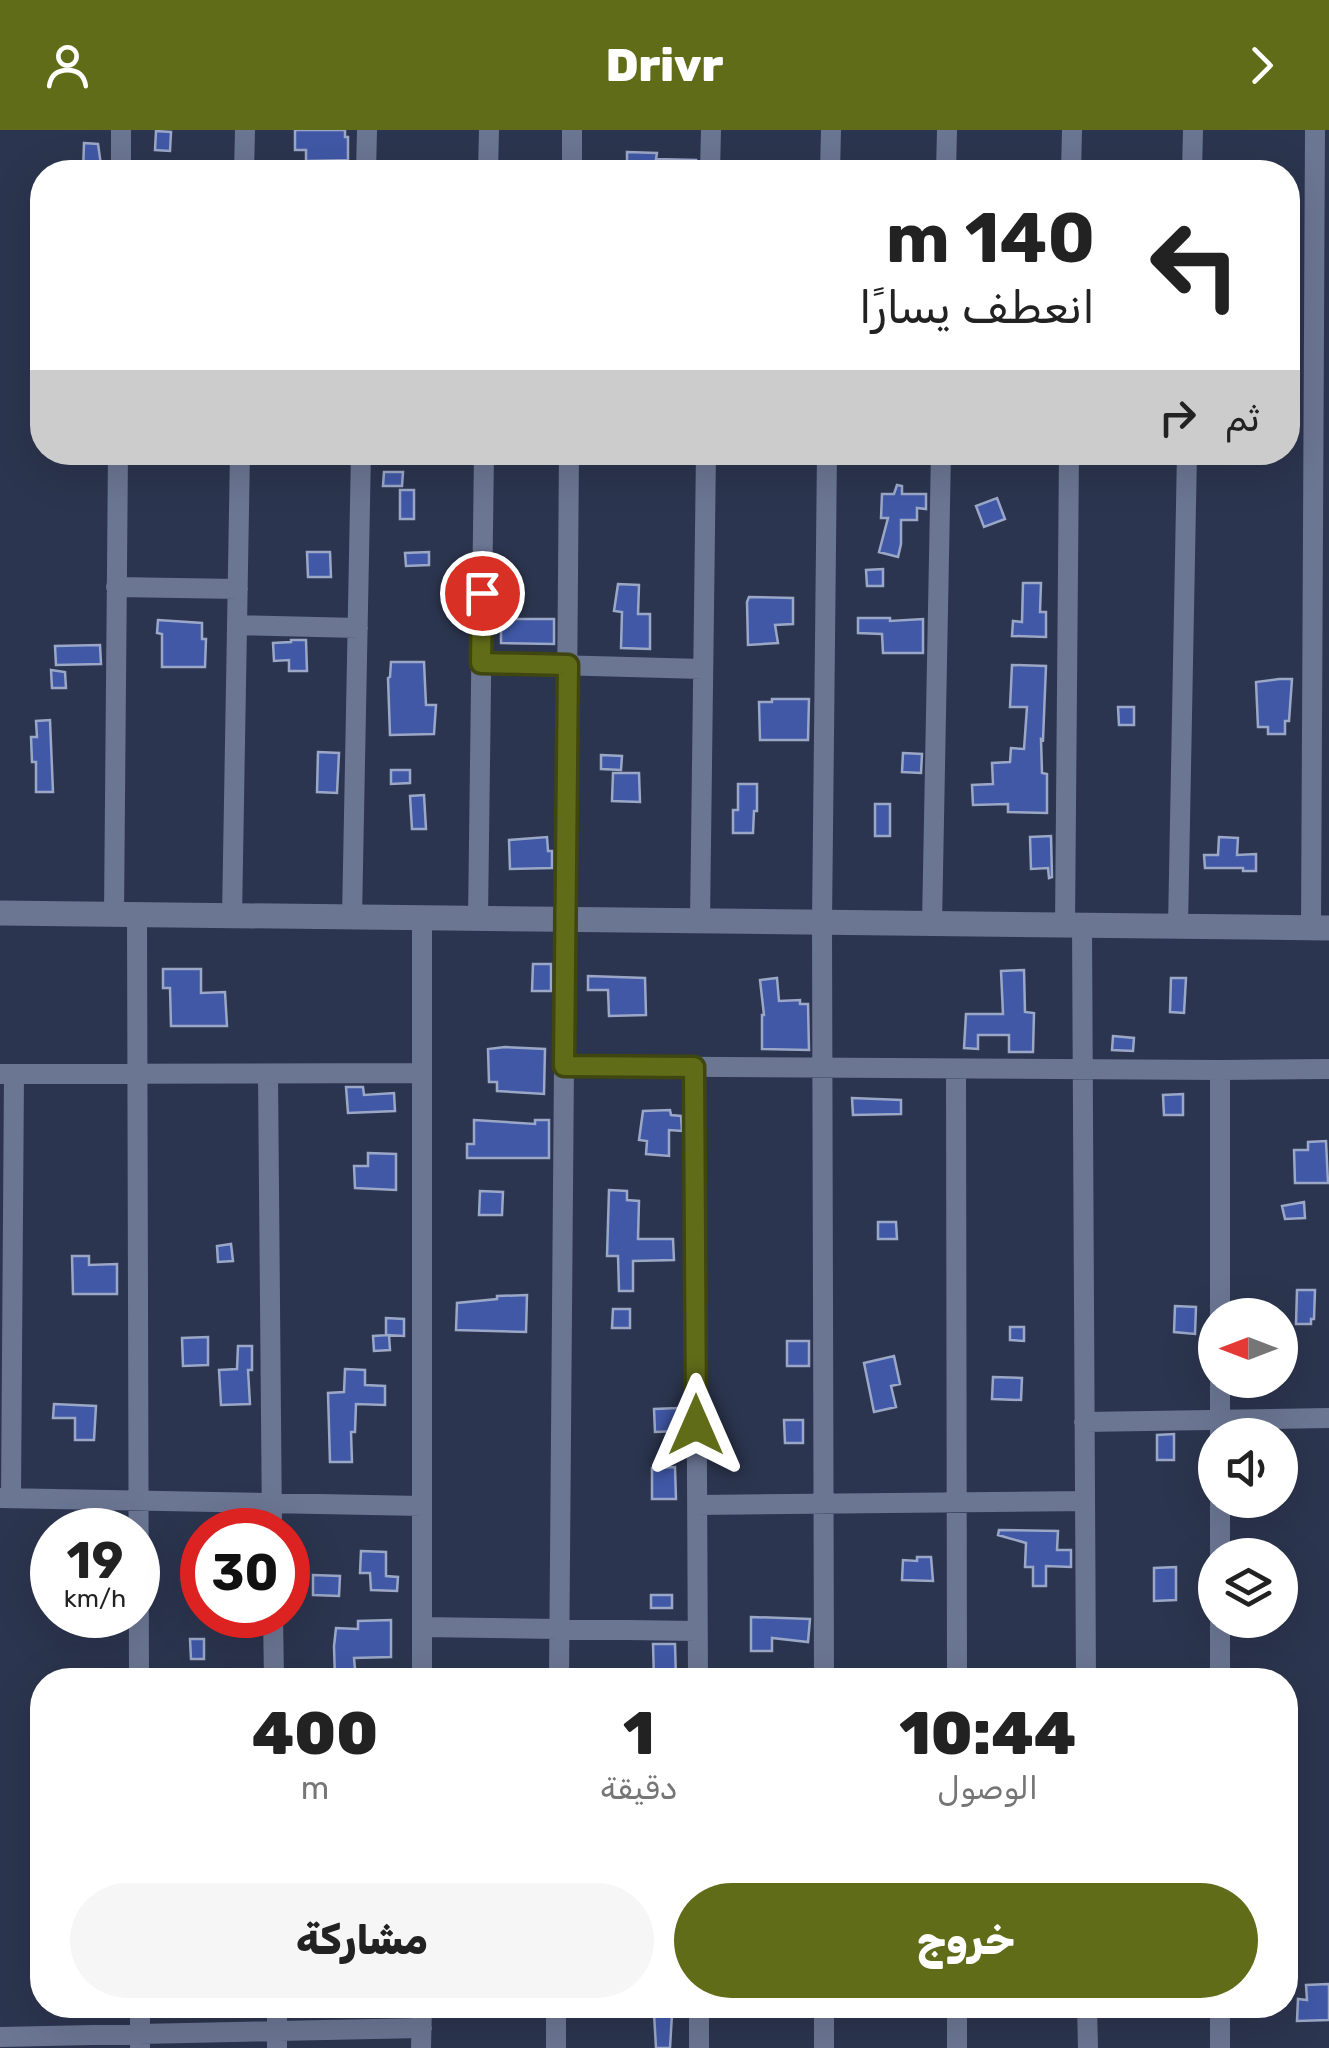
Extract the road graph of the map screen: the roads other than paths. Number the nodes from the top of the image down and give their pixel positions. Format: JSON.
{"nodes":[{"id":1,"x":122,"y":130,"type":"edge"},
{"id":2,"x":245,"y":130,"type":"edge"},
{"id":3,"x":367,"y":130,"type":"edge"},
{"id":4,"x":489,"y":130,"type":"edge"},
{"id":5,"x":572,"y":130,"type":"edge"},
{"id":6,"x":711,"y":130,"type":"edge"},
{"id":7,"x":830,"y":130,"type":"edge"},
{"id":8,"x":947,"y":130,"type":"edge"},
{"id":9,"x":1072,"y":130,"type":"edge"},
{"id":10,"x":1193,"y":130,"type":"edge"},
{"id":11,"x":1314,"y":130,"type":"edge"},
{"id":12,"x":121,"y":160,"type":"edge"},
{"id":13,"x":244,"y":160,"type":"edge"},
{"id":14,"x":366,"y":160,"type":"edge"},
{"id":15,"x":488,"y":160,"type":"edge"},
{"id":16,"x":572,"y":160,"type":"edge"},
{"id":17,"x":710,"y":160,"type":"edge"},
{"id":18,"x":830,"y":160,"type":"edge"},
{"id":19,"x":946,"y":160,"type":"edge"},
{"id":20,"x":1072,"y":160,"type":"edge"},
{"id":21,"x":1192,"y":160,"type":"edge"},
{"id":22,"x":118,"y":465,"type":"edge"},
{"id":23,"x":240,"y":465,"type":"edge"},
{"id":24,"x":361,"y":465,"type":"edge"},
{"id":25,"x":484,"y":465,"type":"edge"},
{"id":26,"x":569,"y":465,"type":"edge"},
{"id":27,"x":706,"y":465,"type":"edge"},
{"id":28,"x":827,"y":465,"type":"edge"},
{"id":29,"x":941,"y":465,"type":"edge"},
{"id":30,"x":1069,"y":465,"type":"edge"},
{"id":31,"x":1187,"y":465,"type":"edge"},
{"id":32,"x":116,"y":587,"type":"junction"},
{"id":33,"x":238,"y":588,"type":"junction"},
{"id":34,"x":237,"y":625,"type":"junction"},
{"id":35,"x":358,"y":628,"type":"junction"},
{"id":36,"x":481,"y":663,"type":"junction"},
{"id":37,"x":568,"y":665,"type":"junction"},
{"id":38,"x":703,"y":669,"type":"junction"},
{"id":39,"x":0,"y":913,"type":"edge"},
{"id":40,"x":126,"y":916,"type":"junction"},
{"id":41,"x":232,"y":917,"type":"junction"},
{"id":42,"x":352,"y":918,"type":"junction"},
{"id":43,"x":422,"y":919,"type":"junction"},
{"id":44,"x":478,"y":920,"type":"junction"},
{"id":45,"x":566,"y":920,"type":"junction"},
{"id":46,"x":700,"y":922,"type":"junction"},
{"id":47,"x":822,"y":923,"type":"junction"},
{"id":48,"x":932,"y":924,"type":"junction"},
{"id":49,"x":1073,"y":925,"type":"junction"},
{"id":50,"x":1178,"y":927,"type":"junction"},
{"id":51,"x":1320,"y":928,"type":"edge"},
{"id":52,"x":564,"y":1066,"type":"junction"},
{"id":53,"x":694,"y":1067,"type":"junction"},
{"id":54,"x":822,"y":1068,"type":"junction"},
{"id":55,"x":956,"y":1069,"type":"junction"},
{"id":56,"x":1329,"y":1069,"type":"edge"},
{"id":57,"x":1082,"y":1070,"type":"junction"},
{"id":58,"x":1220,"y":1070,"type":"junction"},
{"id":59,"x":422,"y":1073,"type":"junction"},
{"id":60,"x":7,"y":1074,"type":"edge"},
{"id":61,"x":139,"y":1074,"type":"junction"},
{"id":62,"x":268,"y":1074,"type":"junction"},
{"id":63,"x":1220,"y":1298,"type":"edge"},
{"id":64,"x":1329,"y":1418,"type":"edge"},
{"id":65,"x":1298,"y":1421,"type":"edge"},
{"id":66,"x":1084,"y":1422,"type":"junction"},
{"id":67,"x":1198,"y":1426,"type":"edge"},
{"id":68,"x":6,"y":1498,"type":"edge"},
{"id":69,"x":139,"y":1501,"type":"junction"},
{"id":70,"x":957,"y":1502,"type":"junction"},
{"id":71,"x":1084,"y":1502,"type":"junction"},
{"id":72,"x":272,"y":1503,"type":"junction"},
{"id":73,"x":823,"y":1504,"type":"junction"},
{"id":74,"x":696,"y":1505,"type":"junction"},
{"id":75,"x":422,"y":1506,"type":"junction"},
{"id":76,"x":272,"y":1508,"type":"edge"},
{"id":77,"x":422,"y":1627,"type":"junction"},
{"id":78,"x":559,"y":1629,"type":"junction"},
{"id":79,"x":698,"y":1631,"type":"junction"},
{"id":80,"x":273,"y":1638,"type":"edge"},
{"id":81,"x":1220,"y":1638,"type":"edge"},
{"id":82,"x":140,"y":1668,"type":"edge"},
{"id":83,"x":274,"y":1668,"type":"edge"},
{"id":84,"x":422,"y":1668,"type":"edge"},
{"id":85,"x":558,"y":1668,"type":"edge"},
{"id":86,"x":698,"y":1668,"type":"edge"},
{"id":87,"x":824,"y":1668,"type":"edge"},
{"id":88,"x":957,"y":1668,"type":"edge"},
{"id":89,"x":1086,"y":1668,"type":"edge"},
{"id":90,"x":1220,"y":1668,"type":"edge"},
{"id":91,"x":556,"y":2018,"type":"edge"},
{"id":92,"x":699,"y":2018,"type":"edge"},
{"id":93,"x":824,"y":2018,"type":"edge"},
{"id":94,"x":958,"y":2018,"type":"edge"},
{"id":95,"x":1088,"y":2018,"type":"edge"},
{"id":96,"x":1220,"y":2018,"type":"edge"},
{"id":97,"x":0,"y":2038,"type":"edge"},
{"id":98,"x":422,"y":2038,"type":"edge"},
{"id":99,"x":277,"y":2040,"type":"edge"},
{"id":100,"x":140,"y":2041,"type":"edge"},
{"id":101,"x":556,"y":2048,"type":"edge"},
{"id":102,"x":699,"y":2048,"type":"edge"},
{"id":103,"x":824,"y":2048,"type":"edge"},
{"id":104,"x":958,"y":2048,"type":"edge"},
{"id":105,"x":1088,"y":2048,"type":"edge"},
{"id":106,"x":1220,"y":2048,"type":"edge"}],
"edges":[{"from":1,"to":12,"type":"street"},
{"from":2,"to":13,"type":"street"},
{"from":3,"to":14,"type":"street"},
{"from":4,"to":15,"type":"street"},
{"from":5,"to":16,"type":"street"},
{"from":6,"to":17,"type":"street"},
{"from":7,"to":18,"type":"street"},
{"from":8,"to":19,"type":"street"},
{"from":9,"to":20,"type":"street"},
{"from":10,"to":21,"type":"street"},
{"from":11,"to":51,"type":"street"},
{"from":22,"to":32,"type":"street"},
{"from":23,"to":33,"type":"street"},
{"from":24,"to":35,"type":"street"},
{"from":25,"to":36,"type":"street"},
{"from":26,"to":37,"type":"street"},
{"from":27,"to":38,"type":"street"},
{"from":28,"to":47,"type":"street"},
{"from":29,"to":48,"type":"street"},
{"from":30,"to":49,"type":"street"},
{"from":31,"to":50,"type":"street"},
{"from":32,"to":33,"type":"street"},
{"from":32,"to":40,"type":"street"},
{"from":33,"to":34,"type":"street"},
{"from":34,"to":35,"type":"street"},
{"from":34,"to":41,"type":"street"},
{"from":35,"to":42,"type":"street"},
{"from":36,"to":37,"type":"street"},
{"from":36,"to":44,"type":"street"},
{"from":37,"to":38,"type":"street"},
{"from":37,"to":45,"type":"street"},
{"from":38,"to":46,"type":"street"},
{"from":39,"to":40,"type":"street"},
{"from":40,"to":41,"type":"street"},
{"from":40,"to":61,"type":"street"},
{"from":41,"to":42,"type":"street"},
{"from":42,"to":43,"type":"street"},
{"from":43,"to":44,"type":"street"},
{"from":43,"to":59,"type":"street"},
{"from":44,"to":45,"type":"street"},
{"from":45,"to":46,"type":"street"},
{"from":45,"to":52,"type":"street"},
{"from":46,"to":47,"type":"street"},
{"from":47,"to":48,"type":"street"},
{"from":47,"to":54,"type":"street"},
{"from":48,"to":49,"type":"street"},
{"from":49,"to":50,"type":"street"},
{"from":49,"to":57,"type":"street"},
{"from":50,"to":51,"type":"street"},
{"from":52,"to":53,"type":"street"},
{"from":52,"to":78,"type":"street"},
{"from":53,"to":54,"type":"street"},
{"from":53,"to":74,"type":"street"},
{"from":54,"to":55,"type":"street"},
{"from":54,"to":73,"type":"street"},
{"from":55,"to":57,"type":"street"},
{"from":55,"to":70,"type":"street"},
{"from":56,"to":58,"type":"street"},
{"from":57,"to":58,"type":"street"},
{"from":57,"to":66,"type":"street"},
{"from":58,"to":63,"type":"street"},
{"from":59,"to":62,"type":"street"},
{"from":59,"to":75,"type":"street"},
{"from":60,"to":61,"type":"street"},
{"from":60,"to":68,"type":"street"},
{"from":61,"to":62,"type":"street"},
{"from":61,"to":69,"type":"street"},
{"from":62,"to":72,"type":"street"},
{"from":64,"to":65,"type":"street"},
{"from":66,"to":67,"type":"street"},
{"from":66,"to":71,"type":"street"},
{"from":68,"to":69,"type":"street"},
{"from":69,"to":72,"type":"street"},
{"from":69,"to":82,"type":"street"},
{"from":70,"to":71,"type":"street"},
{"from":70,"to":73,"type":"street"},
{"from":70,"to":88,"type":"street"},
{"from":71,"to":89,"type":"street"},
{"from":72,"to":75,"type":"street"},
{"from":72,"to":76,"type":"street"},
{"from":73,"to":74,"type":"street"},
{"from":73,"to":87,"type":"street"},
{"from":74,"to":79,"type":"street"},
{"from":75,"to":77,"type":"street"},
{"from":77,"to":78,"type":"street"},
{"from":77,"to":84,"type":"street"},
{"from":78,"to":79,"type":"street"},
{"from":78,"to":85,"type":"street"},
{"from":79,"to":86,"type":"street"},
{"from":80,"to":83,"type":"street"},
{"from":81,"to":90,"type":"street"},
{"from":91,"to":101,"type":"street"},
{"from":92,"to":102,"type":"street"},
{"from":93,"to":103,"type":"street"},
{"from":94,"to":104,"type":"street"},
{"from":95,"to":105,"type":"street"},
{"from":96,"to":106,"type":"street"},
{"from":97,"to":100,"type":"street"},
{"from":98,"to":99,"type":"street"},
{"from":99,"to":100,"type":"street"}]}
